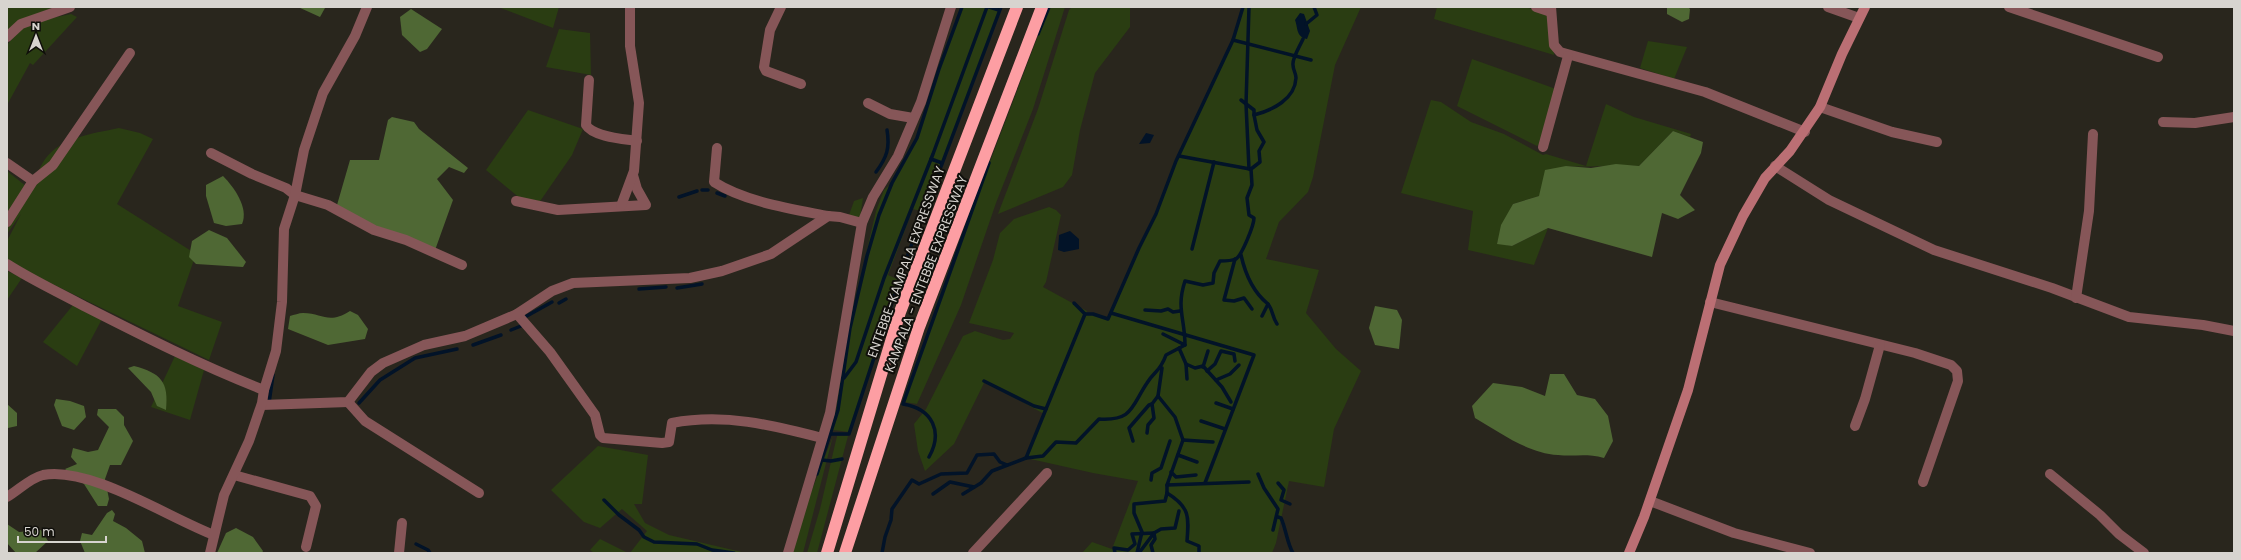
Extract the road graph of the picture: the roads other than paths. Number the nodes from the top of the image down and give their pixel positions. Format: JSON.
{"nodes":[{"id":1,"x":70,"y":7,"type":"edge"},
{"id":2,"x":367,"y":7,"type":"edge"},
{"id":3,"x":630,"y":7,"type":"edge"},
{"id":4,"x":781,"y":7,"type":"edge"},
{"id":5,"x":951,"y":7,"type":"edge"},
{"id":6,"x":1017,"y":7,"type":"edge"},
{"id":7,"x":1042,"y":7,"type":"edge"},
{"id":8,"x":1536,"y":7,"type":"edge"},
{"id":9,"x":1828,"y":7,"type":"edge"},
{"id":10,"x":1865,"y":7,"type":"edge"},
{"id":11,"x":2008,"y":7,"type":"edge"},
{"id":12,"x":1551,"y":10,"type":"edge"},
{"id":13,"x":1859,"y":18,"type":"junction"},
{"id":14,"x":7,"y":37,"type":"edge"},
{"id":15,"x":130,"y":53,"type":"dead end"},
{"id":16,"x":1568,"y":56,"type":"junction"},
{"id":17,"x":2158,"y":57,"type":"dead end"},
{"id":18,"x":589,"y":80,"type":"dead end"},
{"id":19,"x":801,"y":84,"type":"dead end"},
{"id":20,"x":868,"y":103,"type":"dead end"},
{"id":21,"x":1820,"y":107,"type":"junction"},
{"id":22,"x":913,"y":118,"type":"junction"},
{"id":23,"x":2234,"y":118,"type":"edge"},
{"id":24,"x":2163,"y":122,"type":"dead end"},
{"id":25,"x":1805,"y":132,"type":"junction"},
{"id":26,"x":2093,"y":134,"type":"dead end"},
{"id":27,"x":637,"y":141,"type":"junction"},
{"id":28,"x":1937,"y":142,"type":"dead end"},
{"id":29,"x":1543,"y":147,"type":"dead end"},
{"id":30,"x":717,"y":148,"type":"dead end"},
{"id":31,"x":211,"y":153,"type":"dead end"},
{"id":32,"x":7,"y":163,"type":"edge"},
{"id":33,"x":1775,"y":166,"type":"junction"},
{"id":34,"x":633,"y":175,"type":"junction"},
{"id":35,"x":33,"y":181,"type":"junction"},
{"id":36,"x":295,"y":195,"type":"junction"},
{"id":37,"x":516,"y":201,"type":"dead end"},
{"id":38,"x":621,"y":206,"type":"junction"},
{"id":39,"x":828,"y":216,"type":"junction"},
{"id":40,"x":7,"y":222,"type":"edge"},
{"id":41,"x":862,"y":223,"type":"junction"},
{"id":42,"x":7,"y":264,"type":"edge"},
{"id":43,"x":462,"y":265,"type":"dead end"},
{"id":44,"x":2076,"y":298,"type":"junction"},
{"id":45,"x":1710,"y":302,"type":"junction"},
{"id":46,"x":518,"y":314,"type":"junction"},
{"id":47,"x":2234,"y":331,"type":"edge"},
{"id":48,"x":1880,"y":344,"type":"junction"},
{"id":49,"x":264,"y":390,"type":"junction"},
{"id":50,"x":348,"y":402,"type":"junction"},
{"id":51,"x":262,"y":405,"type":"junction"},
{"id":52,"x":1855,"y":426,"type":"dead end"},
{"id":53,"x":822,"y":438,"type":"junction"},
{"id":54,"x":1047,"y":473,"type":"dead end"},
{"id":55,"x":2050,"y":474,"type":"dead end"},
{"id":56,"x":234,"y":475,"type":"junction"},
{"id":57,"x":1923,"y":482,"type":"dead end"},
{"id":58,"x":479,"y":493,"type":"dead end"},
{"id":59,"x":8,"y":496,"type":"edge"},
{"id":60,"x":1650,"y":501,"type":"junction"},
{"id":61,"x":402,"y":523,"type":"dead end"},
{"id":62,"x":214,"y":535,"type":"junction"},
{"id":63,"x":306,"y":547,"type":"dead end"},
{"id":64,"x":210,"y":553,"type":"edge"},
{"id":65,"x":399,"y":553,"type":"edge"},
{"id":66,"x":788,"y":553,"type":"edge"},
{"id":67,"x":826,"y":553,"type":"edge"},
{"id":68,"x":845,"y":553,"type":"edge"},
{"id":69,"x":972,"y":553,"type":"edge"},
{"id":70,"x":1629,"y":553,"type":"edge"},
{"id":71,"x":1810,"y":553,"type":"edge"},
{"id":72,"x":2144,"y":553,"type":"edge"}],
"edges":[{"from":1,"to":14,"type":"street"},
{"from":2,"to":36,"type":"street"},
{"from":3,"to":27,"type":"street"},
{"from":4,"to":19,"type":"street"},
{"from":5,"to":22,"type":"street"},
{"from":6,"to":67,"type":"highway","name":"ENTEBBE-KAMPALA EXPRESSWAY"},
{"from":7,"to":68,"type":"highway","name":"KAMPALA - ENTEBBE EXPRESSWAY"},
{"from":8,"to":12,"type":"street"},
{"from":9,"to":13,"type":"street"},
{"from":10,"to":13,"type":"street"},
{"from":11,"to":17,"type":"street"},
{"from":12,"to":16,"type":"street"},
{"from":13,"to":21,"type":"street"},
{"from":15,"to":35,"type":"street"},
{"from":16,"to":25,"type":"street"},
{"from":16,"to":29,"type":"street"},
{"from":18,"to":27,"type":"street"},
{"from":20,"to":22,"type":"street"},
{"from":21,"to":25,"type":"street"},
{"from":21,"to":28,"type":"street"},
{"from":22,"to":41,"type":"street"},
{"from":23,"to":24,"type":"street"},
{"from":25,"to":33,"type":"street"},
{"from":26,"to":44,"type":"street"},
{"from":27,"to":34,"type":"street"},
{"from":30,"to":39,"type":"street"},
{"from":31,"to":36,"type":"street"},
{"from":32,"to":35,"type":"street"},
{"from":33,"to":44,"type":"street"},
{"from":33,"to":45,"type":"street"},
{"from":34,"to":38,"type":"street"},
{"from":34,"to":38,"type":"street"},
{"from":35,"to":40,"type":"street"},
{"from":36,"to":43,"type":"street"},
{"from":36,"to":49,"type":"street"},
{"from":37,"to":38,"type":"street"},
{"from":39,"to":41,"type":"street"},
{"from":39,"to":46,"type":"street"},
{"from":41,"to":53,"type":"street"},
{"from":42,"to":49,"type":"street"},
{"from":44,"to":47,"type":"street"},
{"from":45,"to":48,"type":"street"},
{"from":45,"to":60,"type":"street"},
{"from":46,"to":50,"type":"street"},
{"from":46,"to":53,"type":"street"},
{"from":48,"to":52,"type":"street"},
{"from":48,"to":57,"type":"street"},
{"from":49,"to":51,"type":"street"},
{"from":50,"to":51,"type":"street"},
{"from":50,"to":58,"type":"street"},
{"from":51,"to":56,"type":"street"},
{"from":53,"to":66,"type":"street"},
{"from":54,"to":69,"type":"street"},
{"from":55,"to":72,"type":"street"},
{"from":56,"to":62,"type":"street"},
{"from":56,"to":63,"type":"street"},
{"from":59,"to":62,"type":"street"},
{"from":60,"to":70,"type":"street"},
{"from":60,"to":71,"type":"street"},
{"from":61,"to":65,"type":"street"},
{"from":62,"to":64,"type":"street"}]}
